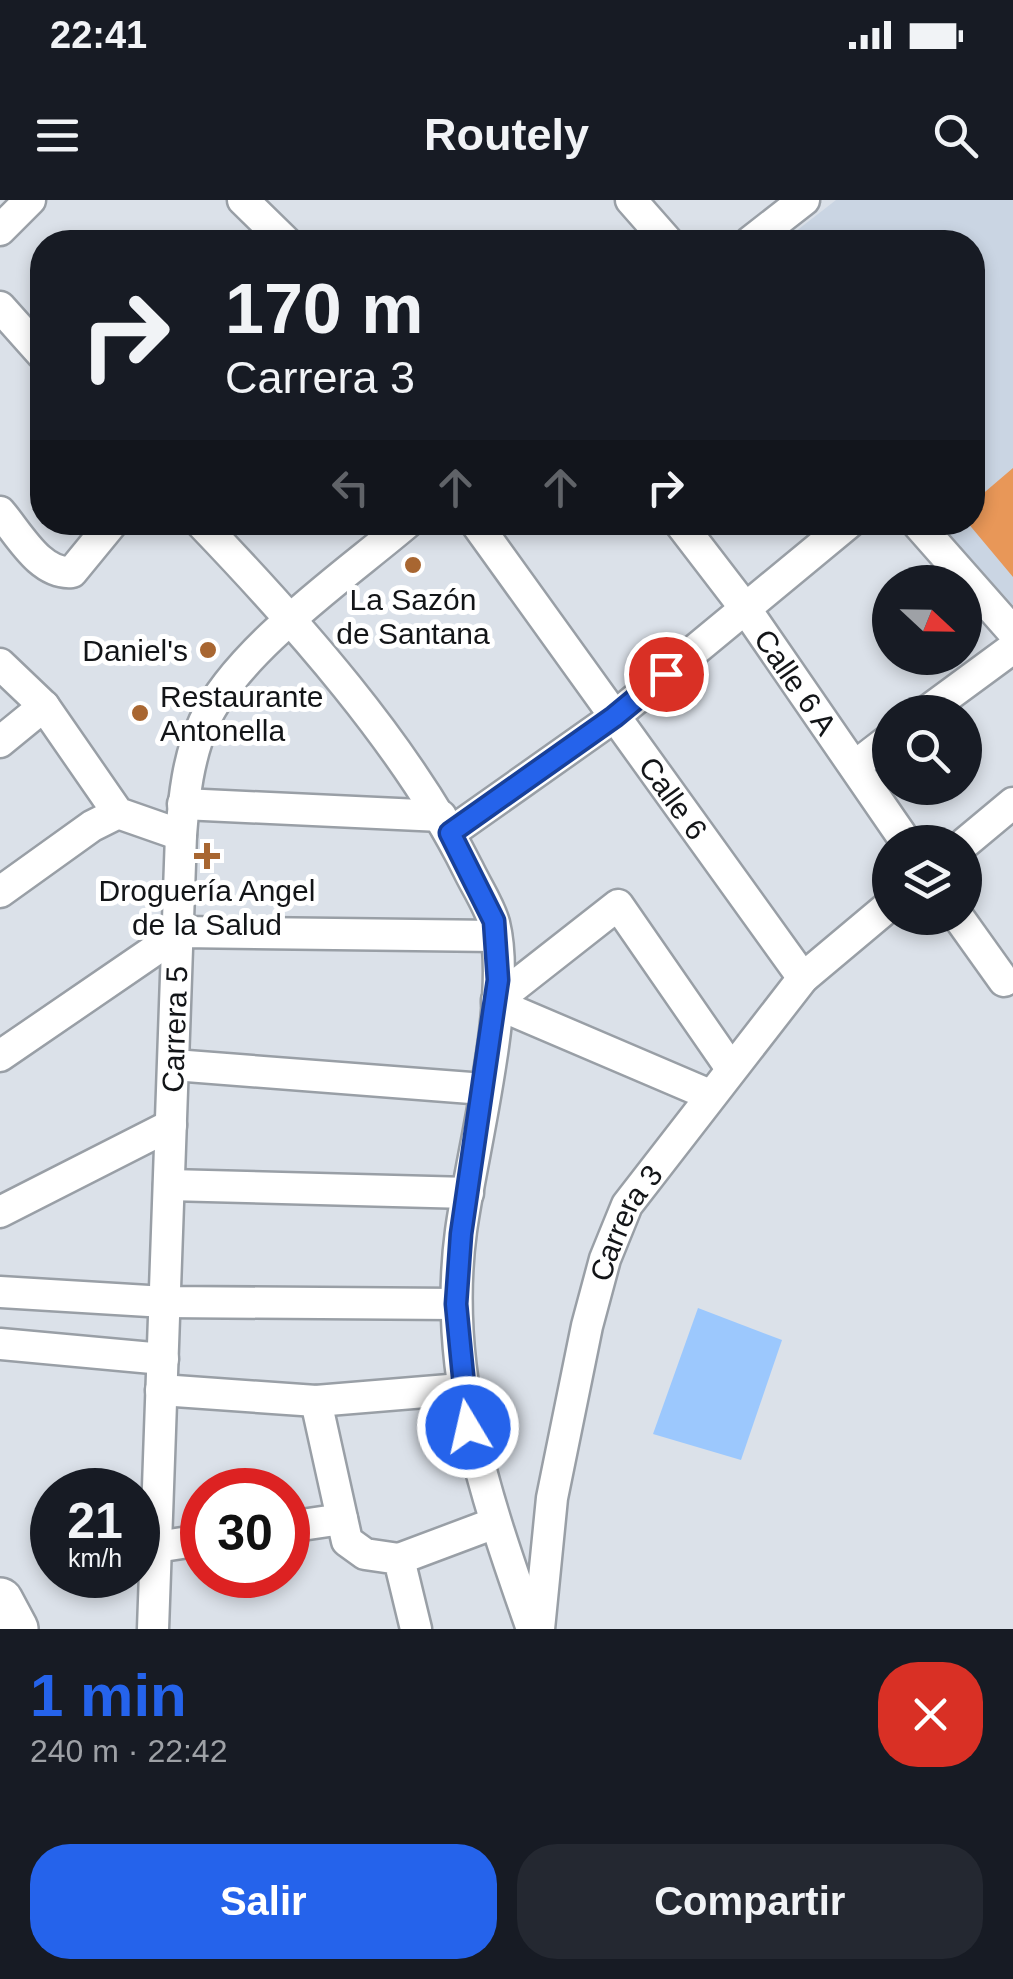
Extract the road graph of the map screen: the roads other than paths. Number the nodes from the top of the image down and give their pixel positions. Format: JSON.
{"nodes":[{"id":1,"x":30,"y":200,"type":"edge"},
{"id":2,"x":243,"y":200,"type":"edge"},
{"id":3,"x":631,"y":200,"type":"edge"},
{"id":4,"x":804,"y":200,"type":"edge"},
{"id":5,"x":0,"y":230,"type":"edge"},
{"id":6,"x":274,"y":230,"type":"edge"},
{"id":7,"x":657,"y":230,"type":"edge"},
{"id":8,"x":765,"y":230,"type":"edge"},
{"id":9,"x":0,"y":308,"type":"edge"},
{"id":10,"x":30,"y":341,"type":"edge"},
{"id":11,"x":0,"y":512,"type":"edge"},
{"id":12,"x":102,"y":535,"type":"edge"},
{"id":13,"x":212,"y":535,"type":"edge"},
{"id":14,"x":393,"y":535,"type":"edge"},
{"id":15,"x":484,"y":535,"type":"edge"},
{"id":16,"x":689,"y":535,"type":"edge"},
{"id":17,"x":834,"y":535,"type":"edge"},
{"id":18,"x":927,"y":535,"type":"edge"},
{"id":19,"x":745,"y":608,"type":"junction"},
{"id":20,"x":293,"y":620,"type":"junction"},
{"id":21,"x":1013,"y":632,"type":"edge"},
{"id":22,"x":1013,"y":648,"type":"edge"},
{"id":23,"x":0,"y":664,"type":"edge"},
{"id":24,"x":949,"y":695,"type":"edge"},
{"id":25,"x":44,"y":706,"type":"junction"},
{"id":26,"x":614,"y":717,"type":"junction"},
{"id":27,"x":0,"y":742,"type":"edge"},
{"id":28,"x":872,"y":753,"type":"edge"},
{"id":29,"x":854,"y":766,"type":"junction"},
{"id":30,"x":1013,"y":803,"type":"edge"},
{"id":31,"x":183,"y":804,"type":"junction"},
{"id":32,"x":118,"y":814,"type":"junction"},
{"id":33,"x":445,"y":824,"type":"junction"},
{"id":34,"x":894,"y":825,"type":"edge"},
{"id":35,"x":982,"y":828,"type":"edge"},
{"id":36,"x":181,"y":836,"type":"junction"},
{"id":37,"x":0,"y":892,"type":"edge"},
{"id":38,"x":872,"y":920,"type":"edge"},
{"id":39,"x":181,"y":932,"type":"junction"},
{"id":40,"x":971,"y":935,"type":"edge"},
{"id":41,"x":496,"y":936,"type":"junction"},
{"id":42,"x":803,"y":978,"type":"junction"},
{"id":43,"x":1004,"y":980,"type":"dead end"},
{"id":44,"x":497,"y":1002,"type":"junction"},
{"id":45,"x":0,"y":1056,"type":"edge"},
{"id":46,"x":174,"y":1065,"type":"junction"},
{"id":47,"x":730,"y":1067,"type":"junction"},
{"id":48,"x":484,"y":1089,"type":"junction"},
{"id":49,"x":710,"y":1095,"type":"junction"},
{"id":50,"x":171,"y":1125,"type":"junction"},
{"id":51,"x":169,"y":1185,"type":"junction"},
{"id":52,"x":468,"y":1194,"type":"junction"},
{"id":53,"x":0,"y":1212,"type":"edge"},
{"id":54,"x":0,"y":1292,"type":"edge"},
{"id":55,"x":164,"y":1302,"type":"junction"},
{"id":56,"x":456,"y":1304,"type":"junction"},
{"id":57,"x":0,"y":1344,"type":"edge"},
{"id":58,"x":162,"y":1359,"type":"junction"},
{"id":59,"x":462,"y":1389,"type":"junction"},
{"id":60,"x":161,"y":1390,"type":"junction"},
{"id":61,"x":316,"y":1401,"type":"junction"},
{"id":62,"x":159,"y":1468,"type":"edge"},
{"id":63,"x":342,"y":1520,"type":"junction"},
{"id":64,"x":496,"y":1523,"type":"junction"},
{"id":65,"x":310,"y":1525,"type":"edge"},
{"id":66,"x":399,"y":1559,"type":"junction"},
{"id":67,"x":154,"y":1598,"type":"edge"},
{"id":68,"x":0,"y":1601,"type":"edge"},
{"id":69,"x":529,"y":1627,"type":"edge"},
{"id":70,"x":15,"y":1629,"type":"edge"},
{"id":71,"x":153,"y":1629,"type":"edge"},
{"id":72,"x":416,"y":1629,"type":"edge"}],
"edges":[{"from":1,"to":5,"type":"street"},
{"from":2,"to":6,"type":"street"},
{"from":3,"to":7,"type":"street"},
{"from":4,"to":8,"type":"street"},
{"from":9,"to":10,"type":"street"},
{"from":11,"to":12,"type":"street"},
{"from":13,"to":20,"type":"street"},
{"from":14,"to":20,"type":"street","name":"Carrera 5"},
{"from":15,"to":26,"type":"street","name":"Calle 6"},
{"from":16,"to":19,"type":"street","name":"Calle 6 A"},
{"from":17,"to":19,"type":"street"},
{"from":18,"to":21,"type":"street"},
{"from":19,"to":26,"type":"street"},
{"from":19,"to":29,"type":"street","name":"Calle 6 A"},
{"from":20,"to":31,"type":"street","name":"Carrera 5"},
{"from":20,"to":33,"type":"street"},
{"from":22,"to":24,"type":"street"},
{"from":23,"to":25,"type":"street"},
{"from":25,"to":27,"type":"street"},
{"from":25,"to":32,"type":"street"},
{"from":26,"to":33,"type":"street"},
{"from":26,"to":42,"type":"street","name":"Calle 6"},
{"from":28,"to":29,"type":"street"},
{"from":29,"to":34,"type":"street","name":"Calle 6 A"},
{"from":30,"to":35,"type":"street"},
{"from":31,"to":33,"type":"street"},
{"from":31,"to":36,"type":"street","name":"Carrera 5"},
{"from":32,"to":36,"type":"street"},
{"from":32,"to":37,"type":"street"},
{"from":33,"to":41,"type":"street"},
{"from":36,"to":39,"type":"street","name":"Carrera 5"},
{"from":38,"to":42,"type":"street","name":"Carrera 3"},
{"from":39,"to":41,"type":"street"},
{"from":39,"to":45,"type":"street"},
{"from":39,"to":46,"type":"street","name":"Carrera 5"},
{"from":40,"to":43,"type":"street"},
{"from":41,"to":44,"type":"street"},
{"from":42,"to":47,"type":"street","name":"Carrera 3"},
{"from":44,"to":47,"type":"street"},
{"from":44,"to":48,"type":"street"},
{"from":44,"to":49,"type":"street"},
{"from":46,"to":48,"type":"street"},
{"from":46,"to":50,"type":"street","name":"Carrera 5"},
{"from":47,"to":49,"type":"street","name":"Carrera 3"},
{"from":48,"to":52,"type":"street"},
{"from":49,"to":69,"type":"street","name":"Carrera 3"},
{"from":50,"to":51,"type":"street","name":"Carrera 5"},
{"from":50,"to":53,"type":"street"},
{"from":51,"to":52,"type":"street"},
{"from":51,"to":55,"type":"street","name":"Carrera 5"},
{"from":52,"to":56,"type":"street"},
{"from":54,"to":55,"type":"street"},
{"from":55,"to":56,"type":"street"},
{"from":55,"to":58,"type":"street","name":"Carrera 5"},
{"from":56,"to":59,"type":"street"},
{"from":57,"to":58,"type":"street"},
{"from":58,"to":60,"type":"street","name":"Carrera 5"},
{"from":59,"to":61,"type":"street"},
{"from":59,"to":64,"type":"street"},
{"from":60,"to":61,"type":"street"},
{"from":60,"to":62,"type":"street","name":"Carrera 5"},
{"from":61,"to":63,"type":"street"},
{"from":63,"to":65,"type":"street"},
{"from":63,"to":66,"type":"street"},
{"from":64,"to":66,"type":"street"},
{"from":64,"to":69,"type":"street"},
{"from":66,"to":72,"type":"street"},
{"from":67,"to":71,"type":"street","name":"Carrera 5"},
{"from":68,"to":70,"type":"highway"}]}
